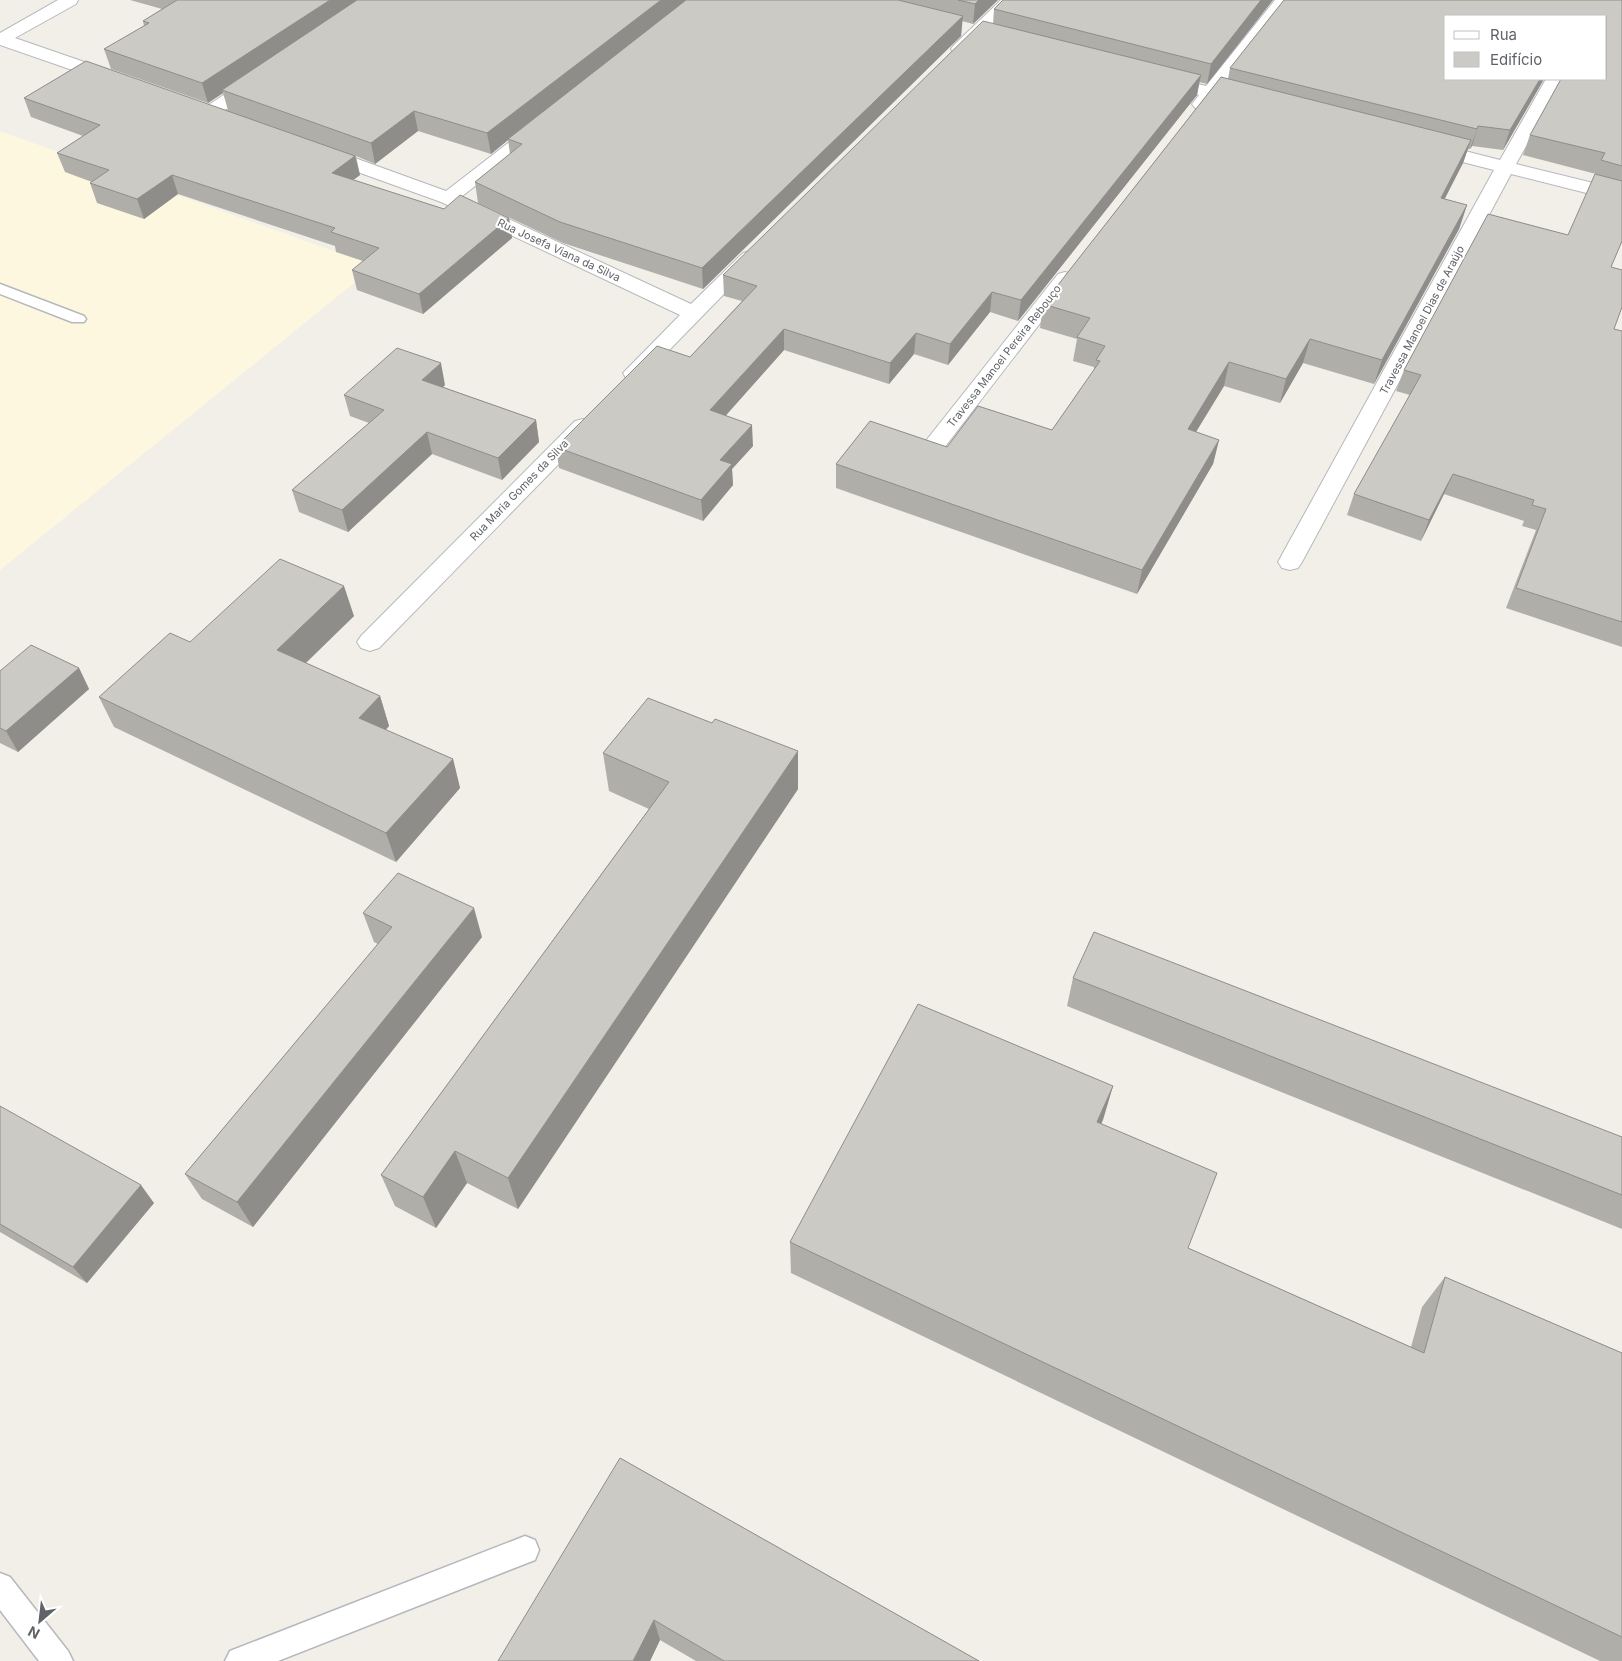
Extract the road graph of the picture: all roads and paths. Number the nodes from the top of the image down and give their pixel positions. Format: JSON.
{"nodes":[{"id":1,"x":70,"y":0,"type":"edge"},
{"id":2,"x":1010,"y":0,"type":"edge"},
{"id":3,"x":1284,"y":0,"type":"edge"},
{"id":4,"x":0,"y":39,"type":"edge"},
{"id":5,"x":949,"y":60,"type":"edge"},
{"id":6,"x":274,"y":69,"type":"edge"},
{"id":7,"x":1145,"y":75,"type":"edge"},
{"id":8,"x":1554,"y":80,"type":"edge"},
{"id":9,"x":128,"y":83,"type":"edge"},
{"id":10,"x":1210,"y":92,"type":"junction"},
{"id":11,"x":1257,"y":104,"type":"edge"},
{"id":12,"x":192,"y":105,"type":"edge"},
{"id":13,"x":210,"y":112,"type":"junction"},
{"id":14,"x":556,"y":114,"type":"edge"},
{"id":15,"x":1191,"y":116,"type":"edge"},
{"id":16,"x":228,"y":118,"type":"edge"},
{"id":17,"x":1410,"y":143,"type":"edge"},
{"id":18,"x":302,"y":145,"type":"edge"},
{"id":19,"x":1505,"y":167,"type":"junction"},
{"id":20,"x":1622,"y":196,"type":"edge"},
{"id":21,"x":448,"y":198,"type":"junction"},
{"id":22,"x":764,"y":243,"type":"edge"},
{"id":23,"x":1076,"y":264,"type":"edge"},
{"id":24,"x":0,"y":289,"type":"edge"},
{"id":25,"x":693,"y":313,"type":"junction"},
{"id":26,"x":78,"y":320,"type":"dead end"},
{"id":27,"x":617,"y":390,"type":"edge"},
{"id":28,"x":597,"y":411,"type":"edge"},
{"id":29,"x":929,"y":452,"type":"edge"},
{"id":30,"x":1290,"y":562,"type":"dead end"},
{"id":31,"x":370,"y":642,"type":"dead end"},
{"id":32,"x":525,"y":1550,"type":"dead end"},
{"id":33,"x":0,"y":1587,"type":"edge"},
{"id":34,"x":58,"y":1661,"type":"edge"},
{"id":35,"x":240,"y":1661,"type":"edge"}],
"edges":[{"from":1,"to":4,"type":"street"},
{"from":2,"to":5,"type":"street"},
{"from":3,"to":10,"type":"street"},
{"from":4,"to":9,"type":"street"},
{"from":6,"to":13,"type":"street"},
{"from":7,"to":10,"type":"street"},
{"from":8,"to":19,"type":"street","name":"Travessa Manoel Dias de Araújo"},
{"from":10,"to":11,"type":"street"},
{"from":10,"to":15,"type":"street"},
{"from":12,"to":13,"type":"street"},
{"from":13,"to":16,"type":"street"},
{"from":14,"to":21,"type":"street"},
{"from":17,"to":19,"type":"street"},
{"from":18,"to":21,"type":"street","name":"Rua Josefa Viana da Silva"},
{"from":19,"to":20,"type":"street"},
{"from":19,"to":30,"type":"street","name":"Travessa Manoel Dias de Araújo"},
{"from":21,"to":25,"type":"street","name":"Rua Josefa Viana da Silva"},
{"from":22,"to":25,"type":"street"},
{"from":23,"to":29,"type":"street","name":"Travessa Manoel Pereira Rebouço"},
{"from":24,"to":26,"type":"lane"},
{"from":25,"to":27,"type":"street"},
{"from":28,"to":31,"type":"street","name":"Rua Maria Gomes da Silva"},
{"from":32,"to":35,"type":"lane"},
{"from":33,"to":34,"type":"lane"}]}
